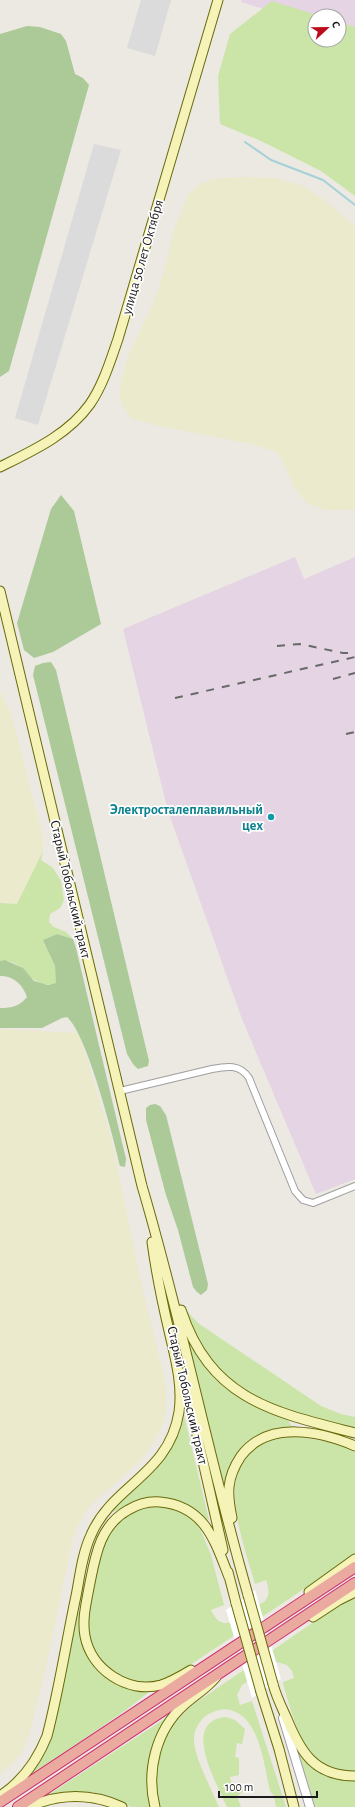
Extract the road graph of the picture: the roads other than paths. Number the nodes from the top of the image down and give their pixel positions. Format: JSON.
{"nodes":[{"id":1,"x":218,"y":0,"type":"edge"},
{"id":2,"x":0,"y":468,"type":"edge"},
{"id":3,"x":0,"y":591,"type":"edge"},
{"id":4,"x":120,"y":1091,"type":"junction"},
{"id":5,"x":355,"y":1186,"type":"edge"},
{"id":6,"x":155,"y":1240,"type":"junction"},
{"id":7,"x":355,"y":1433,"type":"edge"},
{"id":8,"x":355,"y":1446,"type":"edge"},
{"id":9,"x":355,"y":1559,"type":"edge"},
{"id":10,"x":355,"y":1567,"type":"edge"},
{"id":11,"x":242,"y":1576,"type":"junction"},
{"id":12,"x":229,"y":1577,"type":"junction"},
{"id":13,"x":355,"y":1583,"type":"edge"},
{"id":14,"x":355,"y":1592,"type":"edge"},
{"id":15,"x":286,"y":1613,"type":"junction"},
{"id":16,"x":290,"y":1628,"type":"junction"},
{"id":17,"x":211,"y":1664,"type":"junction"},
{"id":18,"x":218,"y":1675,"type":"junction"},
{"id":19,"x":274,"y":1687,"type":"junction"},
{"id":20,"x":279,"y":1749,"type":"junction"},
{"id":21,"x":355,"y":1776,"type":"edge"},
{"id":22,"x":0,"y":1796,"type":"edge"},
{"id":23,"x":0,"y":1802,"type":"edge"},
{"id":24,"x":18,"y":1807,"type":"edge"},
{"id":25,"x":29,"y":1807,"type":"edge"},
{"id":26,"x":122,"y":1807,"type":"edge"},
{"id":27,"x":155,"y":1807,"type":"edge"},
{"id":28,"x":294,"y":1807,"type":"edge"},
{"id":29,"x":298,"y":1807,"type":"edge"},
{"id":30,"x":310,"y":1807,"type":"edge"}],
"edges":[{"from":1,"to":2,"type":"main road","name":"улица 50 лет Октября"},
{"from":3,"to":4,"type":"main road","name":"Старый Тобольский тракт"},
{"from":4,"to":5,"type":"street"},
{"from":4,"to":6,"type":"main road","name":"Старый Тобольский тракт"},
{"from":6,"to":7,"type":"main road"},
{"from":6,"to":11,"type":"main road","name":"Старый Тобольский тракт"},
{"from":6,"to":12,"type":"main road","name":"Старый Тобольский тракт"},
{"from":6,"to":22,"type":"main road"},
{"from":8,"to":11,"type":"main road"},
{"from":9,"to":15,"type":"main road"},
{"from":10,"to":15,"type":"highway"},
{"from":11,"to":19,"type":"main road","name":"Старый Тобольский тракт","bridge":true},
{"from":12,"to":17,"type":"main road"},
{"from":12,"to":20,"type":"main road","name":"Старый Тобольский тракт","bridge":true},
{"from":13,"to":16,"type":"highway"},
{"from":14,"to":16,"type":"main road"},
{"from":15,"to":17,"type":"highway"},
{"from":16,"to":18,"type":"highway"},
{"from":17,"to":23,"type":"highway"},
{"from":18,"to":24,"type":"highway"},
{"from":18,"to":27,"type":"main road"},
{"from":19,"to":21,"type":"main road","name":"Старый Тобольский тракт"},
{"from":19,"to":30,"type":"street"},
{"from":20,"to":28,"type":"main road","name":"Старый Тобольский тракт"},
{"from":20,"to":29,"type":"street"},
{"from":25,"to":26,"type":"main road"}]}
